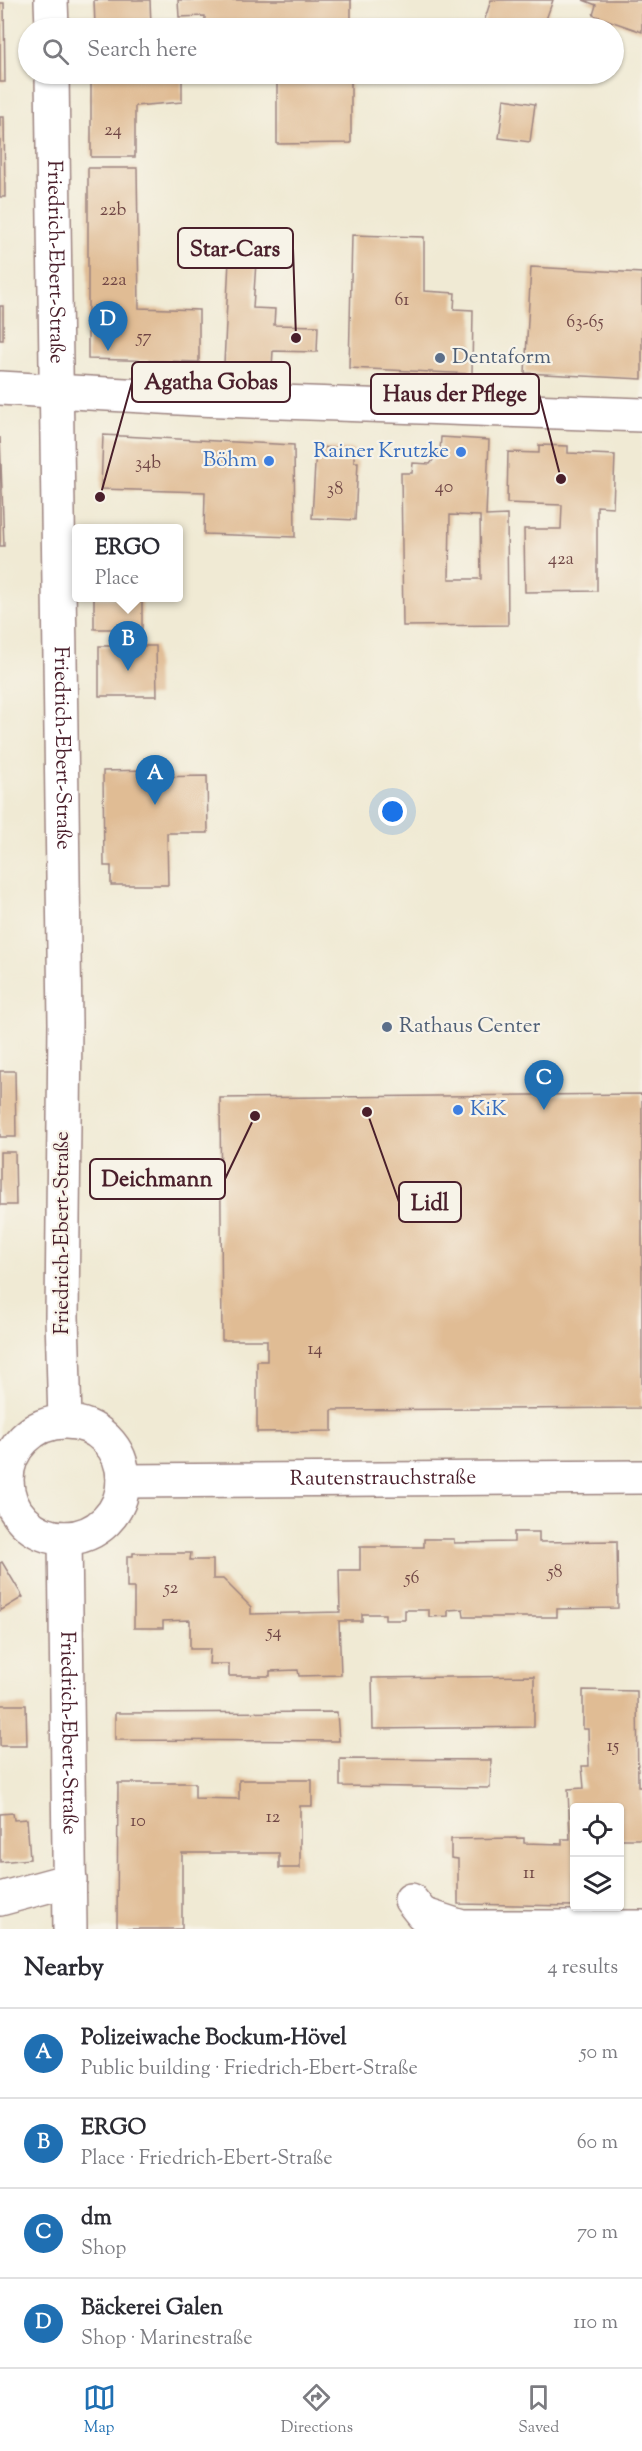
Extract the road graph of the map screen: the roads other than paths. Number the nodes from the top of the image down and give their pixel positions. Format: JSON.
{"nodes":[{"id":1,"x":51,"y":0,"type":"edge"},
{"id":2,"x":52,"y":18,"type":"edge"},
{"id":3,"x":52,"y":84,"type":"edge"},
{"id":4,"x":0,"y":388,"type":"edge"},
{"id":5,"x":57,"y":392,"type":"junction"},
{"id":6,"x":642,"y":415,"type":"edge"},
{"id":7,"x":65,"y":1421,"type":"junction"},
{"id":8,"x":642,"y":1477,"type":"edge"},
{"id":9,"x":123,"y":1481,"type":"junction"},
{"id":10,"x":8,"y":1515,"type":"edge"},
{"id":11,"x":65,"y":1538,"type":"junction"},
{"id":12,"x":70,"y":1880,"type":"junction"},
{"id":13,"x":0,"y":1899,"type":"edge"},
{"id":14,"x":411,"y":1900,"type":"dead end"},
{"id":15,"x":642,"y":1927,"type":"edge"},
{"id":16,"x":70,"y":1929,"type":"edge"}],
"edges":[{"from":1,"to":2,"type":"street"},
{"from":3,"to":5,"type":"street","name":"Friedrich-Ebert-Straße"},
{"from":4,"to":5,"type":"street"},
{"from":5,"to":6,"type":"street"},
{"from":5,"to":7,"type":"street","name":"Friedrich-Ebert-Straße"},
{"from":7,"to":9,"type":"street"},
{"from":7,"to":10,"type":"street"},
{"from":8,"to":9,"type":"street","name":"Rautenstrauchstraße"},
{"from":9,"to":11,"type":"street"},
{"from":10,"to":11,"type":"street"},
{"from":11,"to":12,"type":"street","name":"Friedrich-Ebert-Straße"},
{"from":12,"to":13,"type":"street"},
{"from":12,"to":16,"type":"street","name":"Friedrich-Ebert-Straße"},
{"from":14,"to":15,"type":"street"}]}
